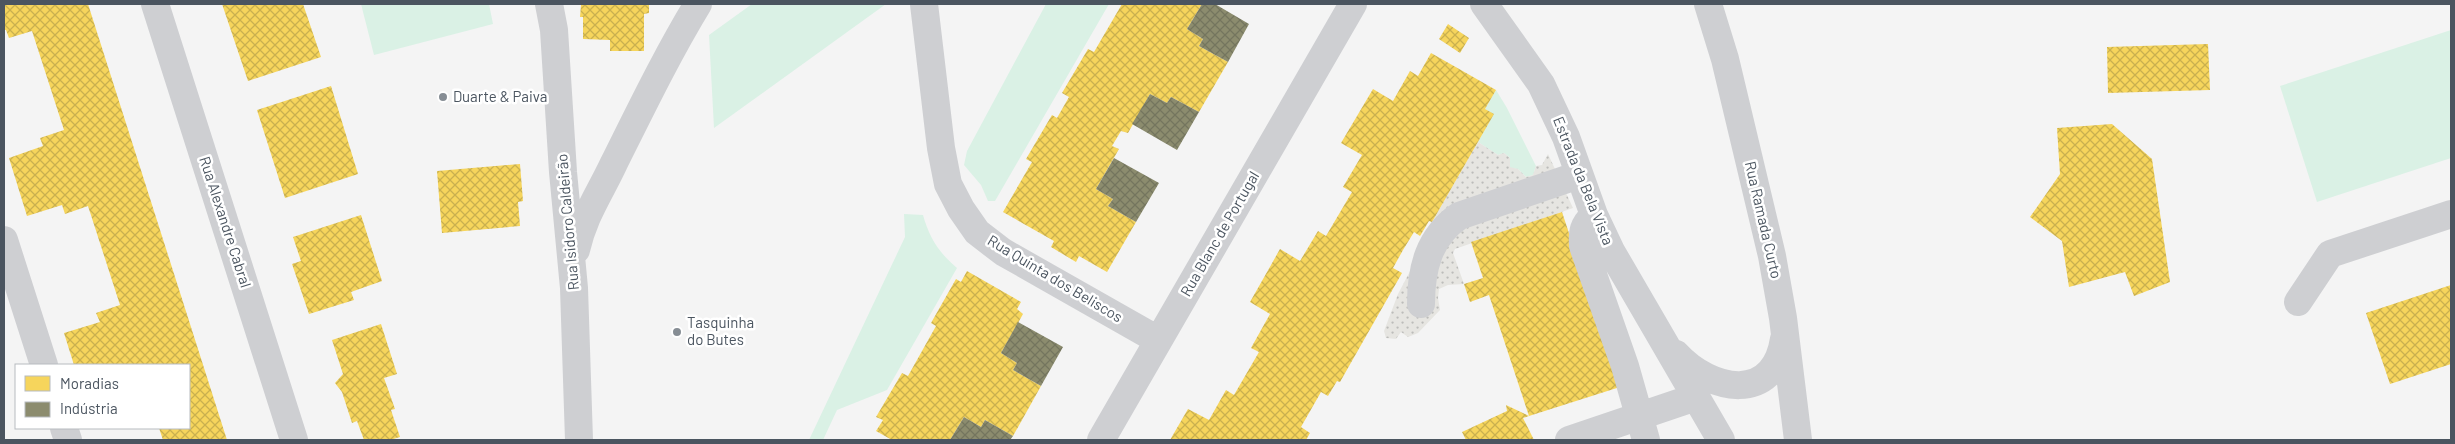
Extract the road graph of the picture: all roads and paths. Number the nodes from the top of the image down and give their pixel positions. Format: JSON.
{"nodes":[{"id":1,"x":155,"y":4,"type":"edge"},
{"id":2,"x":549,"y":4,"type":"edge"},
{"id":3,"x":698,"y":4,"type":"edge"},
{"id":4,"x":924,"y":4,"type":"edge"},
{"id":5,"x":1353,"y":4,"type":"edge"},
{"id":6,"x":1360,"y":4,"type":"edge"},
{"id":7,"x":1708,"y":4,"type":"edge"},
{"id":8,"x":1485,"y":6,"type":"edge"},
{"id":9,"x":1339,"y":27,"type":"junction"},
{"id":10,"x":1579,"y":175,"type":"junction"},
{"id":11,"x":2451,"y":214,"type":"edge"},
{"id":12,"x":1594,"y":215,"type":"junction"},
{"id":13,"x":4,"y":240,"type":"edge"},
{"id":14,"x":574,"y":288,"type":"junction"},
{"id":15,"x":2298,"y":302,"type":"dead end"},
{"id":16,"x":1421,"y":304,"type":"dead end"},
{"id":17,"x":1783,"y":318,"type":"junction"},
{"id":18,"x":1655,"y":330,"type":"junction"},
{"id":19,"x":1158,"y":340,"type":"junction"},
{"id":20,"x":44,"y":364,"type":"edge"},
{"id":21,"x":1696,"y":397,"type":"junction"},
{"id":22,"x":1642,"y":428,"type":"edge"},
{"id":23,"x":294,"y":440,"type":"edge"},
{"id":24,"x":579,"y":440,"type":"edge"},
{"id":25,"x":1101,"y":440,"type":"edge"},
{"id":26,"x":1569,"y":440,"type":"edge"},
{"id":27,"x":1721,"y":440,"type":"edge"},
{"id":28,"x":1798,"y":440,"type":"edge"}],
"edges":[{"from":1,"to":23,"type":"street","name":"Rua Alexandre Cabral"},
{"from":2,"to":14,"type":"street","name":"Rua Isidoro Caldeirão"},
{"from":3,"to":14,"type":"street"},
{"from":4,"to":19,"type":"street","name":"Rua Quinta dos Beliscos"},
{"from":5,"to":9,"type":"street","name":"Rua Blanc de Portugal"},
{"from":6,"to":9,"type":"street","name":"Rua Blanc de Portugal"},
{"from":7,"to":17,"type":"street","name":"Rua Ramada Curto"},
{"from":8,"to":10,"type":"street","name":"Estrada da Bela Vista"},
{"from":9,"to":19,"type":"street","name":"Rua Blanc de Portugal"},
{"from":10,"to":12,"type":"street","name":"Estrada da Bela Vista"},
{"from":10,"to":16,"type":"street"},
{"from":11,"to":15,"type":"street"},
{"from":12,"to":18,"type":"street","name":"Estrada da Bela Vista"},
{"from":12,"to":22,"type":"street"},
{"from":13,"to":20,"type":"street"},
{"from":14,"to":24,"type":"street","name":"Rua Isidoro Caldeirão"},
{"from":17,"to":18,"type":"street"},
{"from":17,"to":28,"type":"street","name":"Rua Ramada Curto"},
{"from":18,"to":21,"type":"street","name":"Estrada da Bela Vista"},
{"from":19,"to":25,"type":"street","name":"Rua Blanc de Portugal"},
{"from":21,"to":22,"type":"street"},
{"from":21,"to":27,"type":"street","name":"Estrada da Bela Vista"},
{"from":22,"to":26,"type":"street"}]}
